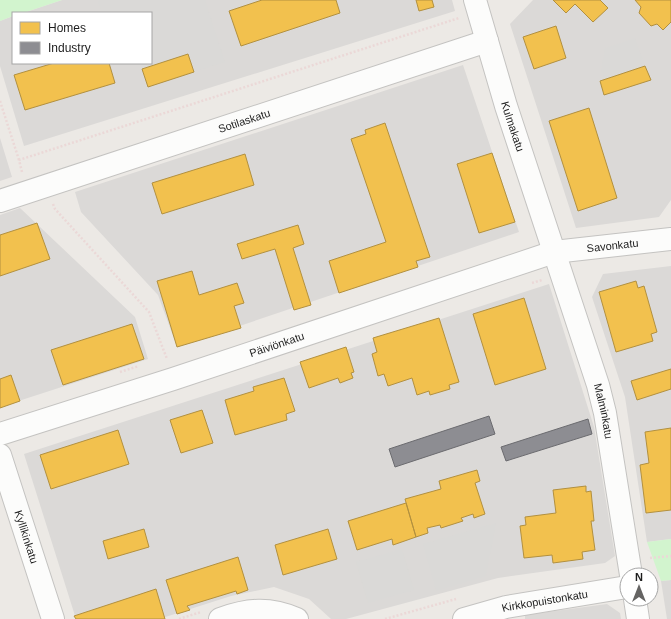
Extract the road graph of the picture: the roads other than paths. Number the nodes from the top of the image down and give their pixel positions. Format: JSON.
{"nodes":[{"id":1,"x":476,"y":5,"type":"edge"},
{"id":2,"x":487,"y":41,"type":"junction"},
{"id":3,"x":0,"y":201,"type":"edge"},
{"id":4,"x":671,"y":239,"type":"edge"},
{"id":5,"x":554,"y":252,"type":"junction"},
{"id":6,"x":0,"y":434,"type":"edge"},
{"id":7,"x":0,"y":456,"type":"edge"},
{"id":8,"x":637,"y":567,"type":"edge"},
{"id":9,"x":619,"y":588,"type":"edge"},
{"id":10,"x":636,"y":607,"type":"edge"},
{"id":11,"x":53,"y":619,"type":"edge"},
{"id":12,"x":220,"y":619,"type":"edge"},
{"id":13,"x":297,"y":619,"type":"edge"},
{"id":14,"x":464,"y":619,"type":"edge"},
{"id":15,"x":638,"y":619,"type":"edge"}],
"edges":[{"from":1,"to":2,"type":"street","name":"Kulmakatu"},
{"from":2,"to":3,"type":"street","name":"Sotilaskatu"},
{"from":2,"to":5,"type":"street","name":"Kulmakatu"},
{"from":4,"to":5,"type":"street","name":"Savonkatu"},
{"from":5,"to":6,"type":"street","name":"Päiviönkatu"},
{"from":5,"to":8,"type":"street","name":"Malminkatu"},
{"from":7,"to":11,"type":"street","name":"Kyllikinkatu"},
{"from":9,"to":14,"type":"street","name":"Kirkkopuistonkatu"},
{"from":10,"to":15,"type":"street"},
{"from":12,"to":13,"type":"street"}]}
